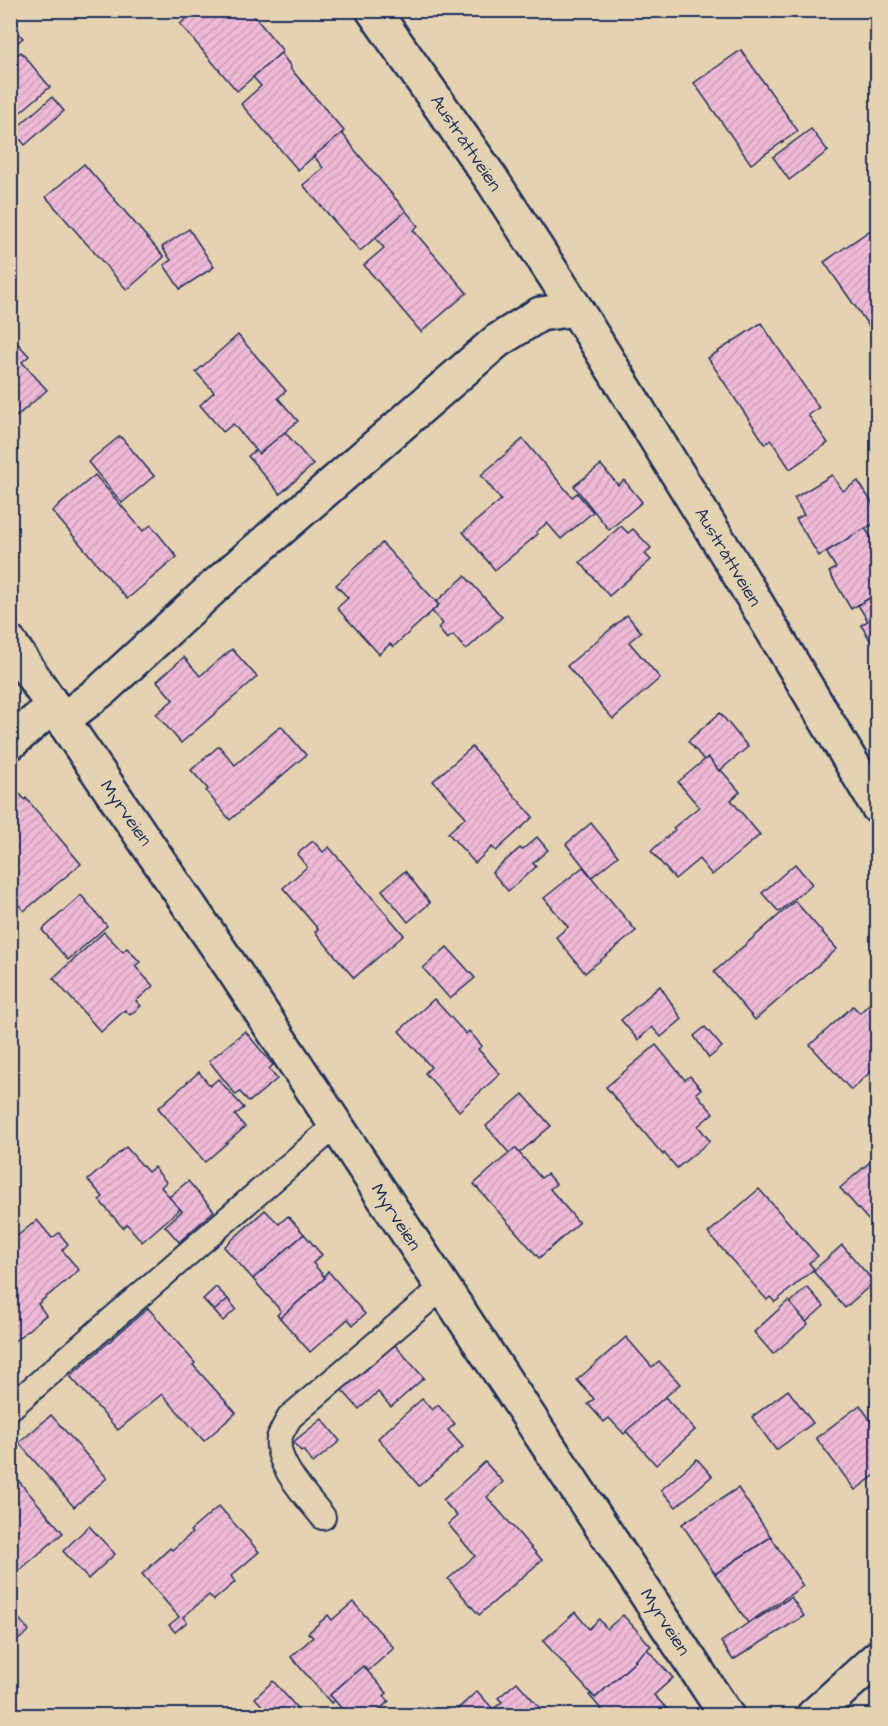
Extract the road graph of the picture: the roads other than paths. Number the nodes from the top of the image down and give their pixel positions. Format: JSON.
{"nodes":[{"id":1,"x":373,"y":10,"type":"edge"},
{"id":2,"x":576,"y":309,"type":"junction"},
{"id":3,"x":10,"y":643,"type":"edge"},
{"id":4,"x":58,"y":713,"type":"junction"},
{"id":5,"x":10,"y":743,"type":"edge"},
{"id":6,"x":878,"y":807,"type":"edge"},
{"id":7,"x":336,"y":1125,"type":"junction"},
{"id":8,"x":443,"y":1287,"type":"junction"},
{"id":9,"x":10,"y":1408,"type":"edge"},
{"id":10,"x":323,"y":1517,"type":"dead end"},
{"id":11,"x":878,"y":1657,"type":"edge"},
{"id":12,"x":727,"y":1716,"type":"edge"},
{"id":13,"x":813,"y":1716,"type":"edge"}],
"edges":[{"from":1,"to":2,"type":"street","name":"Austråttveien"},
{"from":2,"to":4,"type":"street"},
{"from":2,"to":6,"type":"street","name":"Austråttveien"},
{"from":3,"to":4,"type":"street","name":"Myrveien"},
{"from":4,"to":5,"type":"street"},
{"from":4,"to":7,"type":"street","name":"Myrveien"},
{"from":7,"to":8,"type":"street","name":"Myrveien"},
{"from":7,"to":9,"type":"lane"},
{"from":8,"to":10,"type":"lane"},
{"from":8,"to":12,"type":"street","name":"Myrveien"},
{"from":11,"to":13,"type":"street"}]}
